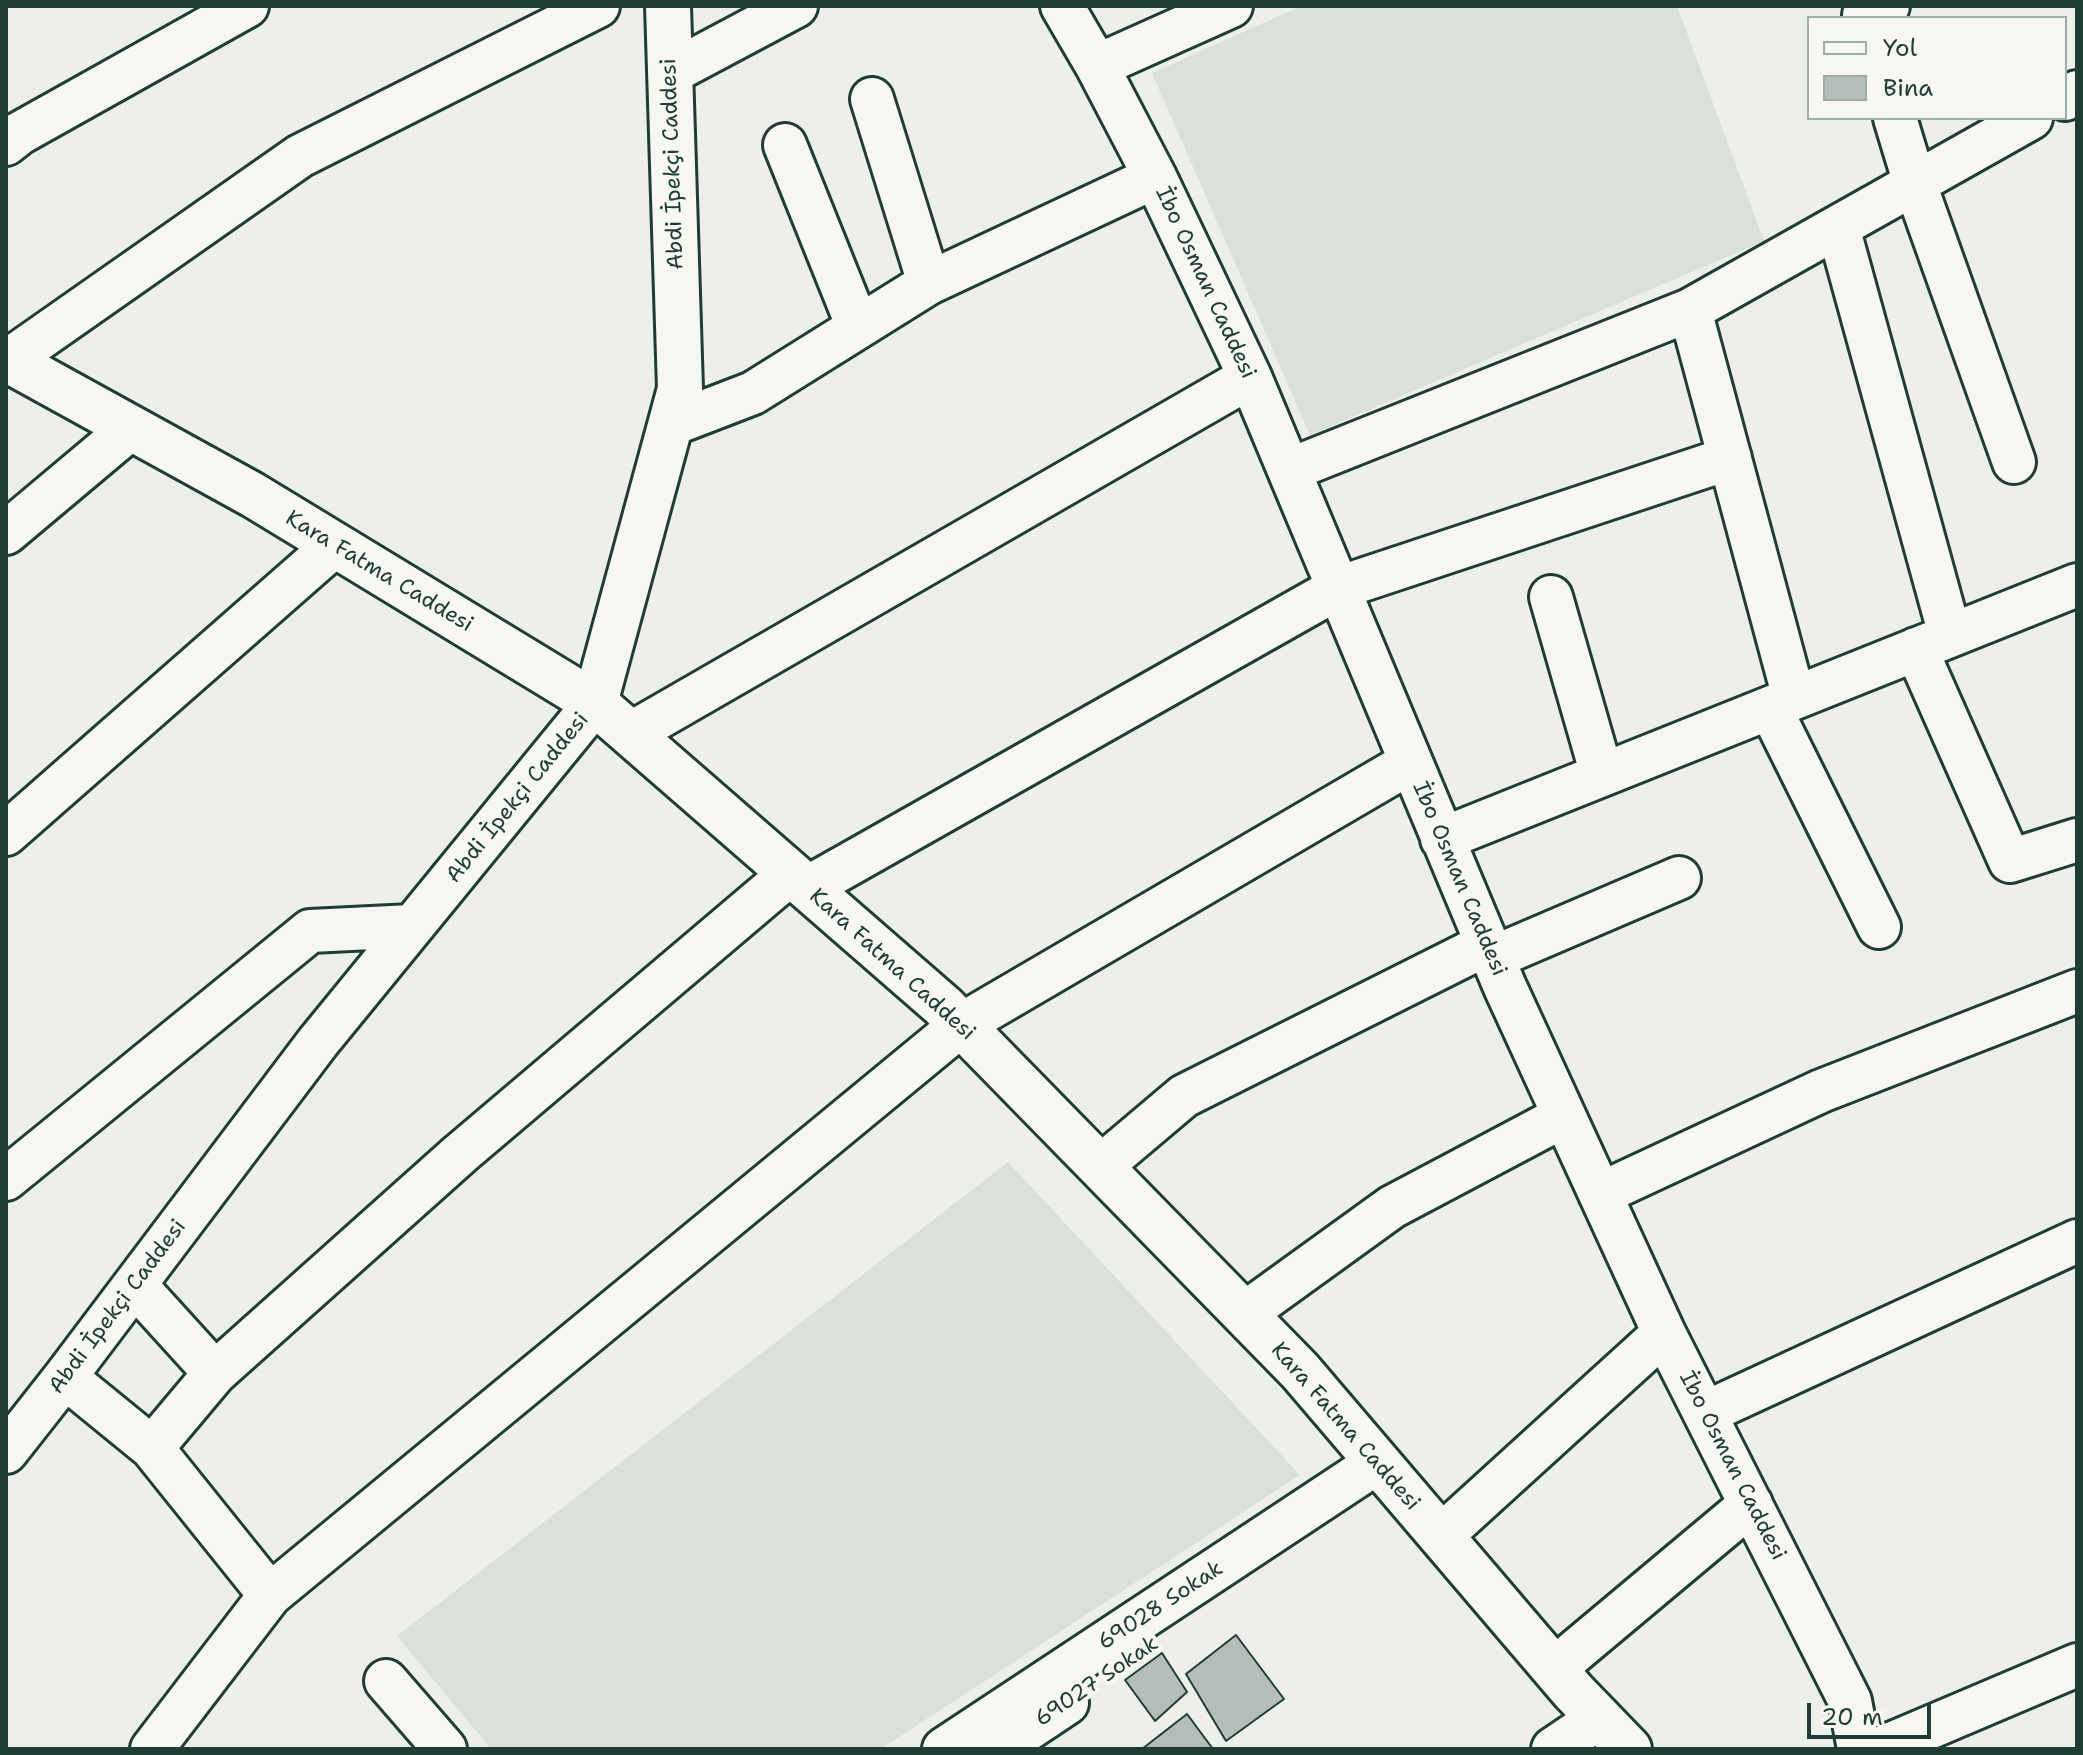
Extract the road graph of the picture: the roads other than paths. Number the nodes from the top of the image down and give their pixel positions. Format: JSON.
{"nodes":[{"id":1,"x":247,"y":6,"type":"edge"},
{"id":2,"x":598,"y":6,"type":"edge"},
{"id":3,"x":668,"y":6,"type":"edge"},
{"id":4,"x":796,"y":6,"type":"edge"},
{"id":5,"x":1062,"y":6,"type":"edge"},
{"id":6,"x":1231,"y":6,"type":"edge"},
{"id":7,"x":1097,"y":66,"type":"junction"},
{"id":8,"x":670,"y":73,"type":"junction"},
{"id":9,"x":872,"y":99,"type":"dead end"},
{"id":10,"x":1896,"y":120,"type":"edge"},
{"id":11,"x":2027,"y":120,"type":"edge"},
{"id":12,"x":6,"y":144,"type":"edge"},
{"id":13,"x":785,"y":145,"type":"dead end"},
{"id":14,"x":1155,"y":177,"type":"junction"},
{"id":15,"x":1915,"y":184,"type":"junction"},
{"id":16,"x":1838,"y":227,"type":"junction"},
{"id":17,"x":929,"y":283,"type":"junction"},
{"id":18,"x":1690,"y":310,"type":"junction"},
{"id":19,"x":858,"y":327,"type":"junction"},
{"id":20,"x":7,"y":360,"type":"edge"},
{"id":21,"x":1250,"y":377,"type":"junction"},
{"id":22,"x":670,"y":425,"type":"junction"},
{"id":23,"x":131,"y":428,"type":"junction"},
{"id":24,"x":1730,"y":458,"type":"junction"},
{"id":25,"x":2014,"y":462,"type":"dead end"},
{"id":26,"x":1289,"y":470,"type":"junction"},
{"id":27,"x":6,"y":533,"type":"edge"},
{"id":28,"x":335,"y":545,"type":"junction"},
{"id":29,"x":2077,"y":585,"type":"edge"},
{"id":30,"x":1338,"y":588,"type":"junction"},
{"id":31,"x":1551,"y":597,"type":"dead end"},
{"id":32,"x":1933,"y":642,"type":"junction"},
{"id":33,"x":595,"y":703,"type":"junction"},
{"id":34,"x":1782,"y":703,"type":"junction"},
{"id":35,"x":630,"y":734,"type":"junction"},
{"id":36,"x":1411,"y":762,"type":"junction"},
{"id":37,"x":1602,"y":775,"type":"junction"},
{"id":38,"x":6,"y":834,"type":"edge"},
{"id":39,"x":1442,"y":839,"type":"junction"},
{"id":40,"x":2077,"y":840,"type":"edge"},
{"id":41,"x":1679,"y":878,"type":"dead end"},
{"id":42,"x":799,"y":881,"type":"junction"},
{"id":43,"x":412,"y":926,"type":"junction"},
{"id":44,"x":1879,"y":927,"type":"dead end"},
{"id":45,"x":1490,"y":951,"type":"junction"},
{"id":46,"x":2077,"y":991,"type":"edge"},
{"id":47,"x":961,"y":1025,"type":"junction"},
{"id":48,"x":1564,"y":1116,"type":"junction"},
{"id":49,"x":1100,"y":1167,"type":"junction"},
{"id":50,"x":6,"y":1179,"type":"edge"},
{"id":51,"x":1600,"y":1194,"type":"junction"},
{"id":52,"x":2077,"y":1241,"type":"edge"},
{"id":53,"x":135,"y":1285,"type":"junction"},
{"id":54,"x":1244,"y":1314,"type":"junction"},
{"id":55,"x":1664,"y":1333,"type":"junction"},
{"id":56,"x":215,"y":1373,"type":"junction"},
{"id":57,"x":65,"y":1377,"type":"junction"},
{"id":58,"x":1705,"y":1413,"type":"junction"},
{"id":59,"x":152,"y":1448,"type":"junction"},
{"id":60,"x":6,"y":1452,"type":"edge"},
{"id":61,"x":1386,"y":1471,"type":"junction"},
{"id":62,"x":1751,"y":1504,"type":"junction"},
{"id":63,"x":1441,"y":1536,"type":"junction"},
{"id":64,"x":270,"y":1595,"type":"junction"},
{"id":65,"x":2077,"y":1665,"type":"edge"},
{"id":66,"x":1554,"y":1669,"type":"junction"},
{"id":67,"x":386,"y":1681,"type":"dead end"},
{"id":68,"x":1599,"y":1718,"type":"junction"},
{"id":69,"x":152,"y":1749,"type":"edge"},
{"id":70,"x":445,"y":1749,"type":"edge"},
{"id":71,"x":944,"y":1749,"type":"edge"},
{"id":72,"x":998,"y":1749,"type":"edge"},
{"id":73,"x":1553,"y":1749,"type":"edge"},
{"id":74,"x":1629,"y":1749,"type":"edge"},
{"id":75,"x":1859,"y":1749,"type":"edge"},
{"id":76,"x":1879,"y":1749,"type":"edge"}],
"edges":[{"from":1,"to":12,"type":"street"},
{"from":2,"to":20,"type":"street"},
{"from":3,"to":8,"type":"main road","name":"Abdi İpekçi Caddesi"},
{"from":4,"to":8,"type":"street"},
{"from":5,"to":7,"type":"street","name":"İbo Osman Caddesi"},
{"from":6,"to":7,"type":"street"},
{"from":7,"to":14,"type":"street","name":"İbo Osman Caddesi"},
{"from":8,"to":22,"type":"main road","name":"Abdi İpekçi Caddesi"},
{"from":9,"to":17,"type":"street"},
{"from":10,"to":15,"type":"street"},
{"from":11,"to":15,"type":"street"},
{"from":13,"to":19,"type":"street"},
{"from":14,"to":17,"type":"street"},
{"from":14,"to":21,"type":"street","name":"İbo Osman Caddesi"},
{"from":15,"to":16,"type":"street"},
{"from":15,"to":25,"type":"street"},
{"from":16,"to":18,"type":"street"},
{"from":16,"to":32,"type":"street"},
{"from":17,"to":19,"type":"street"},
{"from":18,"to":24,"type":"street"},
{"from":18,"to":26,"type":"street"},
{"from":19,"to":22,"type":"street"},
{"from":20,"to":23,"type":"main road","name":"Kara Fatma Caddesi"},
{"from":21,"to":26,"type":"street","name":"İbo Osman Caddesi"},
{"from":21,"to":35,"type":"street"},
{"from":22,"to":33,"type":"main road","name":"Abdi İpekçi Caddesi"},
{"from":23,"to":27,"type":"street"},
{"from":23,"to":28,"type":"main road","name":"Kara Fatma Caddesi"},
{"from":24,"to":30,"type":"street"},
{"from":24,"to":34,"type":"street"},
{"from":26,"to":30,"type":"street","name":"İbo Osman Caddesi"},
{"from":28,"to":33,"type":"main road","name":"Kara Fatma Caddesi"},
{"from":28,"to":38,"type":"street"},
{"from":29,"to":32,"type":"street"},
{"from":30,"to":36,"type":"street","name":"İbo Osman Caddesi"},
{"from":30,"to":42,"type":"street"},
{"from":31,"to":37,"type":"street"},
{"from":32,"to":34,"type":"street"},
{"from":32,"to":40,"type":"street"},
{"from":33,"to":35,"type":"main road","name":"Kara Fatma Caddesi"},
{"from":33,"to":43,"type":"street","name":"Abdi İpekçi Caddesi"},
{"from":34,"to":37,"type":"street"},
{"from":34,"to":44,"type":"street"},
{"from":35,"to":42,"type":"main road","name":"Kara Fatma Caddesi"},
{"from":36,"to":39,"type":"street","name":"İbo Osman Caddesi"},
{"from":36,"to":47,"type":"street"},
{"from":37,"to":39,"type":"street"},
{"from":39,"to":45,"type":"street","name":"İbo Osman Caddesi"},
{"from":41,"to":45,"type":"street"},
{"from":42,"to":47,"type":"main road","name":"Kara Fatma Caddesi"},
{"from":42,"to":56,"type":"street"},
{"from":43,"to":50,"type":"street"},
{"from":43,"to":53,"type":"street","name":"Abdi İpekçi Caddesi"},
{"from":45,"to":48,"type":"street","name":"İbo Osman Caddesi"},
{"from":45,"to":49,"type":"street"},
{"from":46,"to":51,"type":"street"},
{"from":47,"to":49,"type":"main road","name":"Kara Fatma Caddesi"},
{"from":47,"to":64,"type":"street"},
{"from":48,"to":51,"type":"street","name":"İbo Osman Caddesi"},
{"from":48,"to":54,"type":"street"},
{"from":49,"to":54,"type":"main road","name":"Kara Fatma Caddesi"},
{"from":51,"to":55,"type":"street","name":"İbo Osman Caddesi"},
{"from":52,"to":58,"type":"street"},
{"from":53,"to":56,"type":"street"},
{"from":53,"to":57,"type":"street","name":"Abdi İpekçi Caddesi"},
{"from":54,"to":61,"type":"main road","name":"Kara Fatma Caddesi"},
{"from":55,"to":58,"type":"street","name":"İbo Osman Caddesi"},
{"from":55,"to":63,"type":"street"},
{"from":56,"to":59,"type":"street"},
{"from":57,"to":59,"type":"street"},
{"from":57,"to":60,"type":"street","name":"Abdi İpekçi Caddesi"},
{"from":58,"to":62,"type":"street","name":"İbo Osman Caddesi"},
{"from":59,"to":64,"type":"street"},
{"from":61,"to":63,"type":"main road","name":"Kara Fatma Caddesi"},
{"from":61,"to":71,"type":"street","name":"69028 Sokak"},
{"from":61,"to":72,"type":"street","name":"69027 Sokak"},
{"from":62,"to":66,"type":"street"},
{"from":62,"to":75,"type":"street","name":"İbo Osman Caddesi"},
{"from":63,"to":66,"type":"main road","name":"Kara Fatma Caddesi"},
{"from":64,"to":69,"type":"street"},
{"from":65,"to":76,"type":"street"},
{"from":66,"to":68,"type":"main road","name":"Kara Fatma Caddesi"},
{"from":67,"to":70,"type":"street"},
{"from":68,"to":73,"type":"street"},
{"from":68,"to":74,"type":"main road","name":"Kara Fatma Caddesi"}]}
